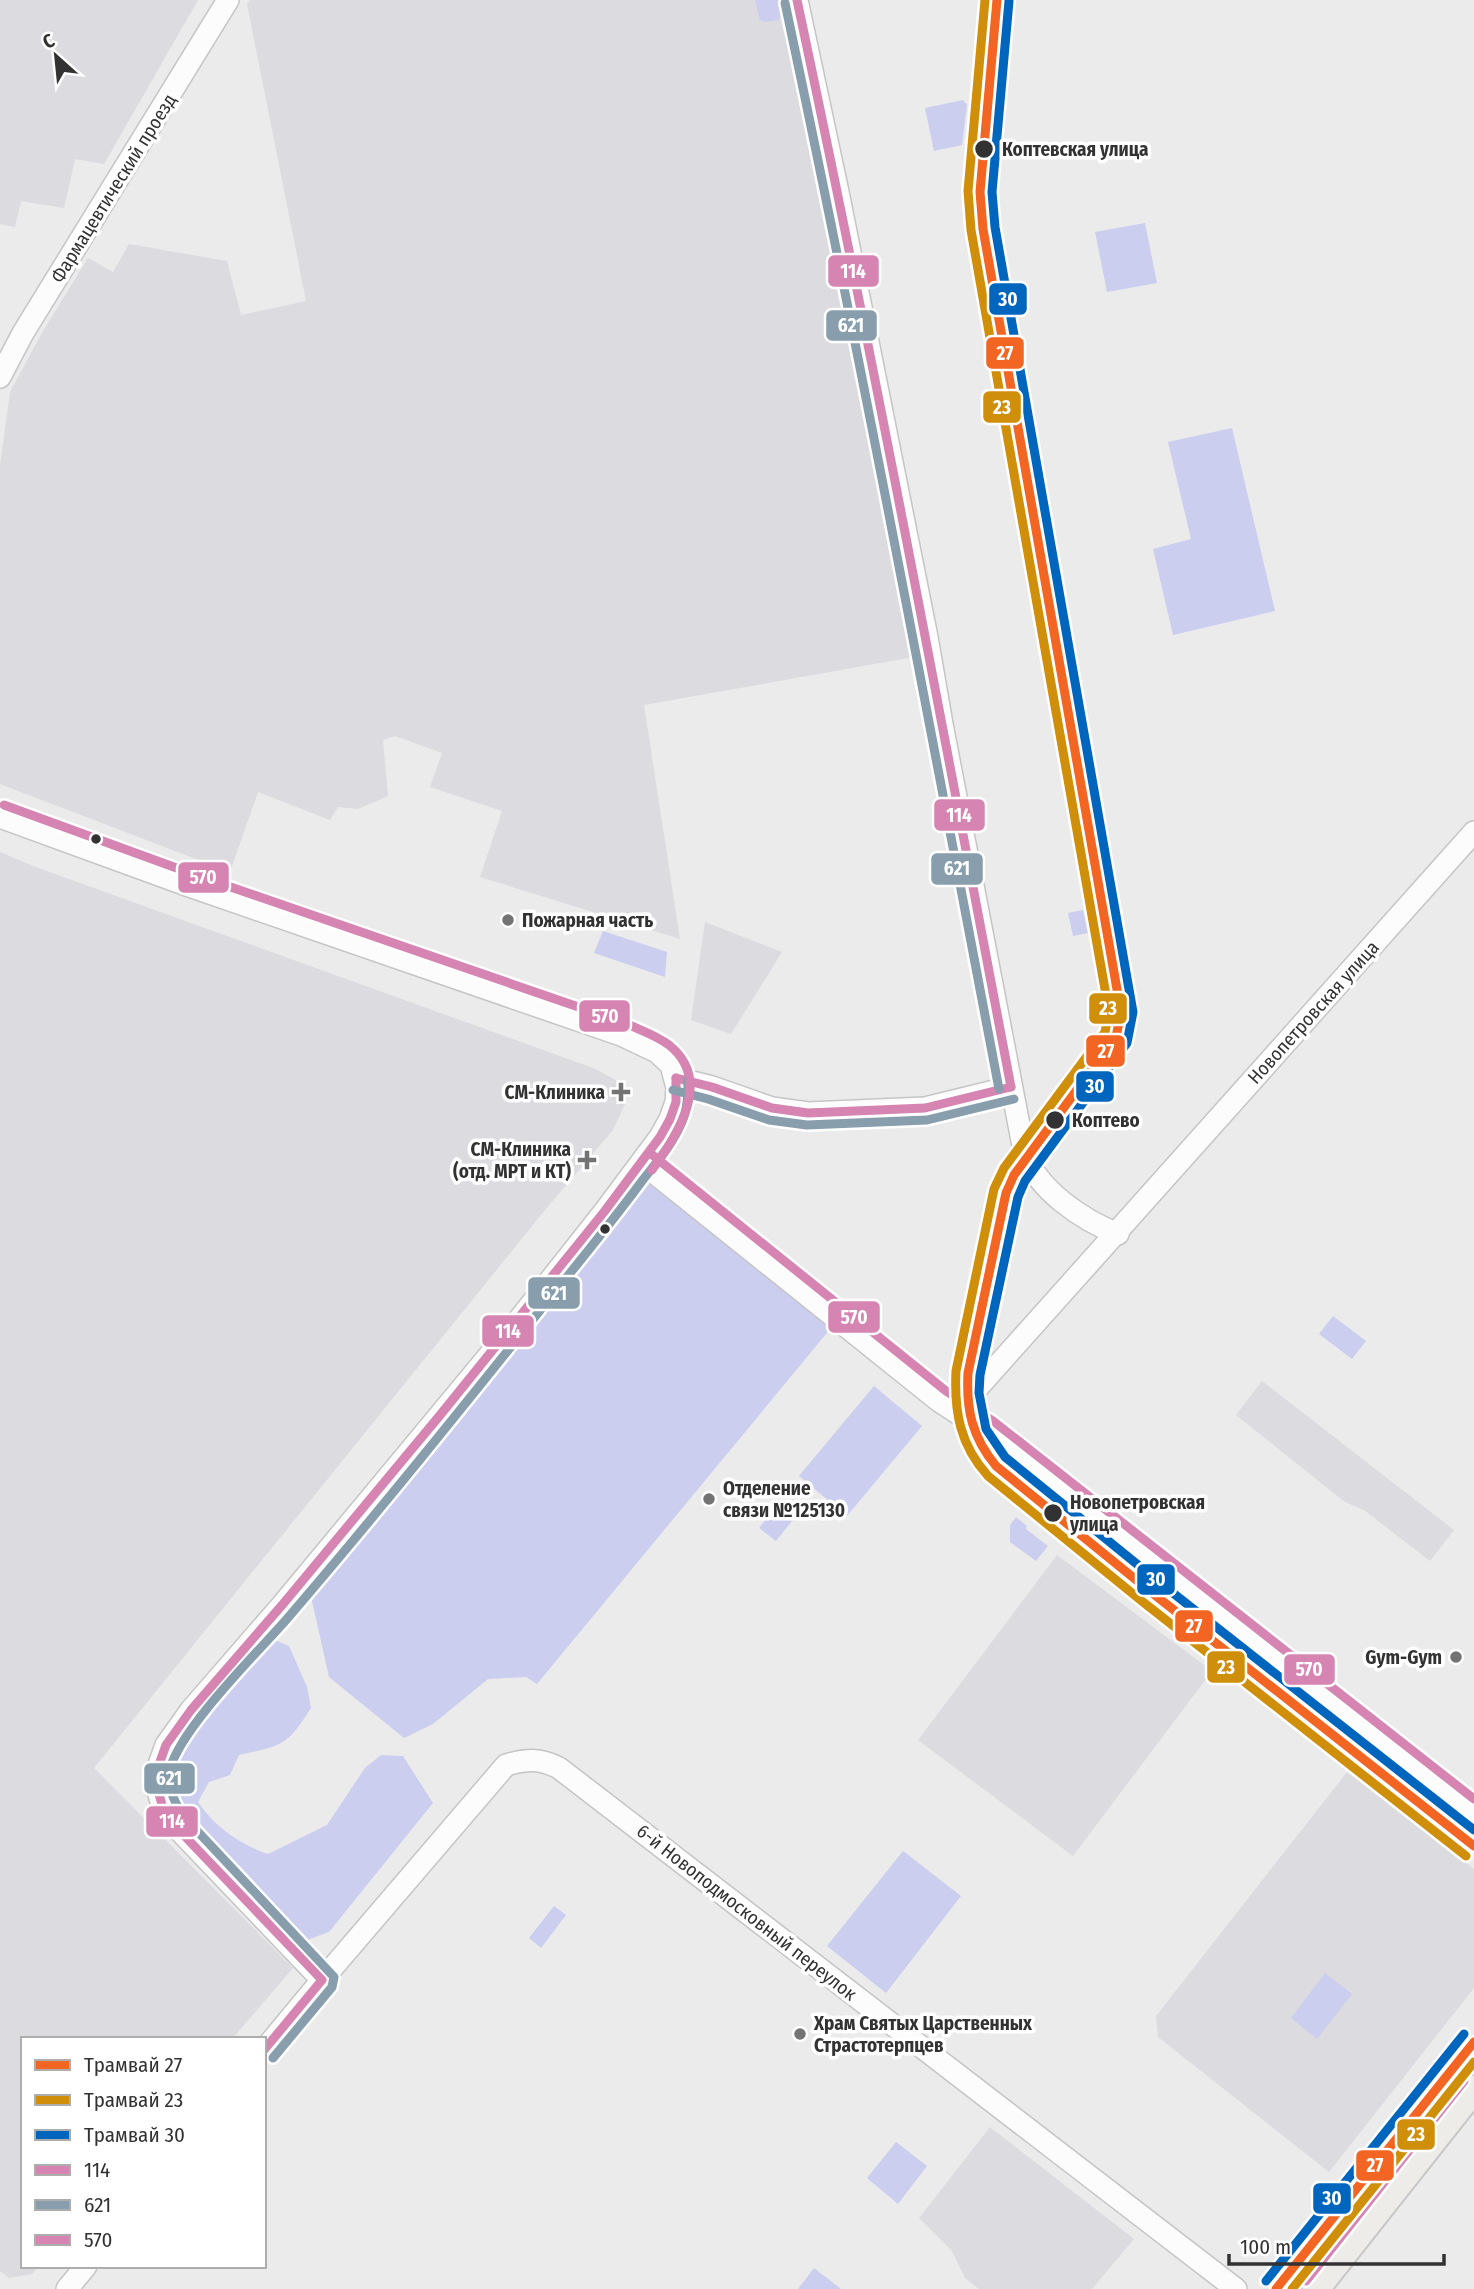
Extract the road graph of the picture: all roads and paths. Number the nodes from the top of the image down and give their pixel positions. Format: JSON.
{"nodes":[{"id":1,"x":229,"y":0,"type":"edge"},
{"id":2,"x":797,"y":0,"type":"edge"},
{"id":3,"x":1000,"y":0,"type":"edge"},
{"id":4,"x":0,"y":377,"type":"edge"},
{"id":5,"x":0,"y":817,"type":"edge"},
{"id":6,"x":1474,"y":832,"type":"edge"},
{"id":7,"x":676,"y":1078,"type":"junction"},
{"id":8,"x":1011,"y":1087,"type":"junction"},
{"id":9,"x":642,"y":1163,"type":"junction"},
{"id":10,"x":1028,"y":1164,"type":"junction"},
{"id":11,"x":1118,"y":1234,"type":"junction"},
{"id":12,"x":956,"y":1412,"type":"junction"},
{"id":13,"x":1474,"y":1815,"type":"edge"},
{"id":14,"x":322,"y":1980,"type":"junction"},
{"id":15,"x":266,"y":2048,"type":"edge"},
{"id":16,"x":1474,"y":2089,"type":"edge"},
{"id":17,"x":84,"y":2268,"type":"edge"},
{"id":18,"x":67,"y":2289,"type":"edge"},
{"id":19,"x":1236,"y":2289,"type":"edge"},
{"id":20,"x":1316,"y":2289,"type":"edge"}],
"edges":[{"from":1,"to":4,"type":"street","name":"Фармацевтический проезд"},
{"from":2,"to":8,"type":"street"},
{"from":3,"to":10,"type":"street"},
{"from":5,"to":7,"type":"street"},
{"from":6,"to":11,"type":"street","name":"Новопетровская улица"},
{"from":7,"to":8,"type":"street"},
{"from":7,"to":9,"type":"street"},
{"from":8,"to":10,"type":"street"},
{"from":9,"to":12,"type":"street"},
{"from":9,"to":14,"type":"street"},
{"from":10,"to":11,"type":"street"},
{"from":11,"to":12,"type":"street","name":"Новопетровская улица"},
{"from":12,"to":13,"type":"street"},
{"from":14,"to":15,"type":"street","name":"6-й Новоподмосковный переулок"},
{"from":14,"to":19,"type":"street","name":"6-й Новоподмосковный переулок"},
{"from":16,"to":20,"type":"main road"},
{"from":17,"to":18,"type":"street"}]}
